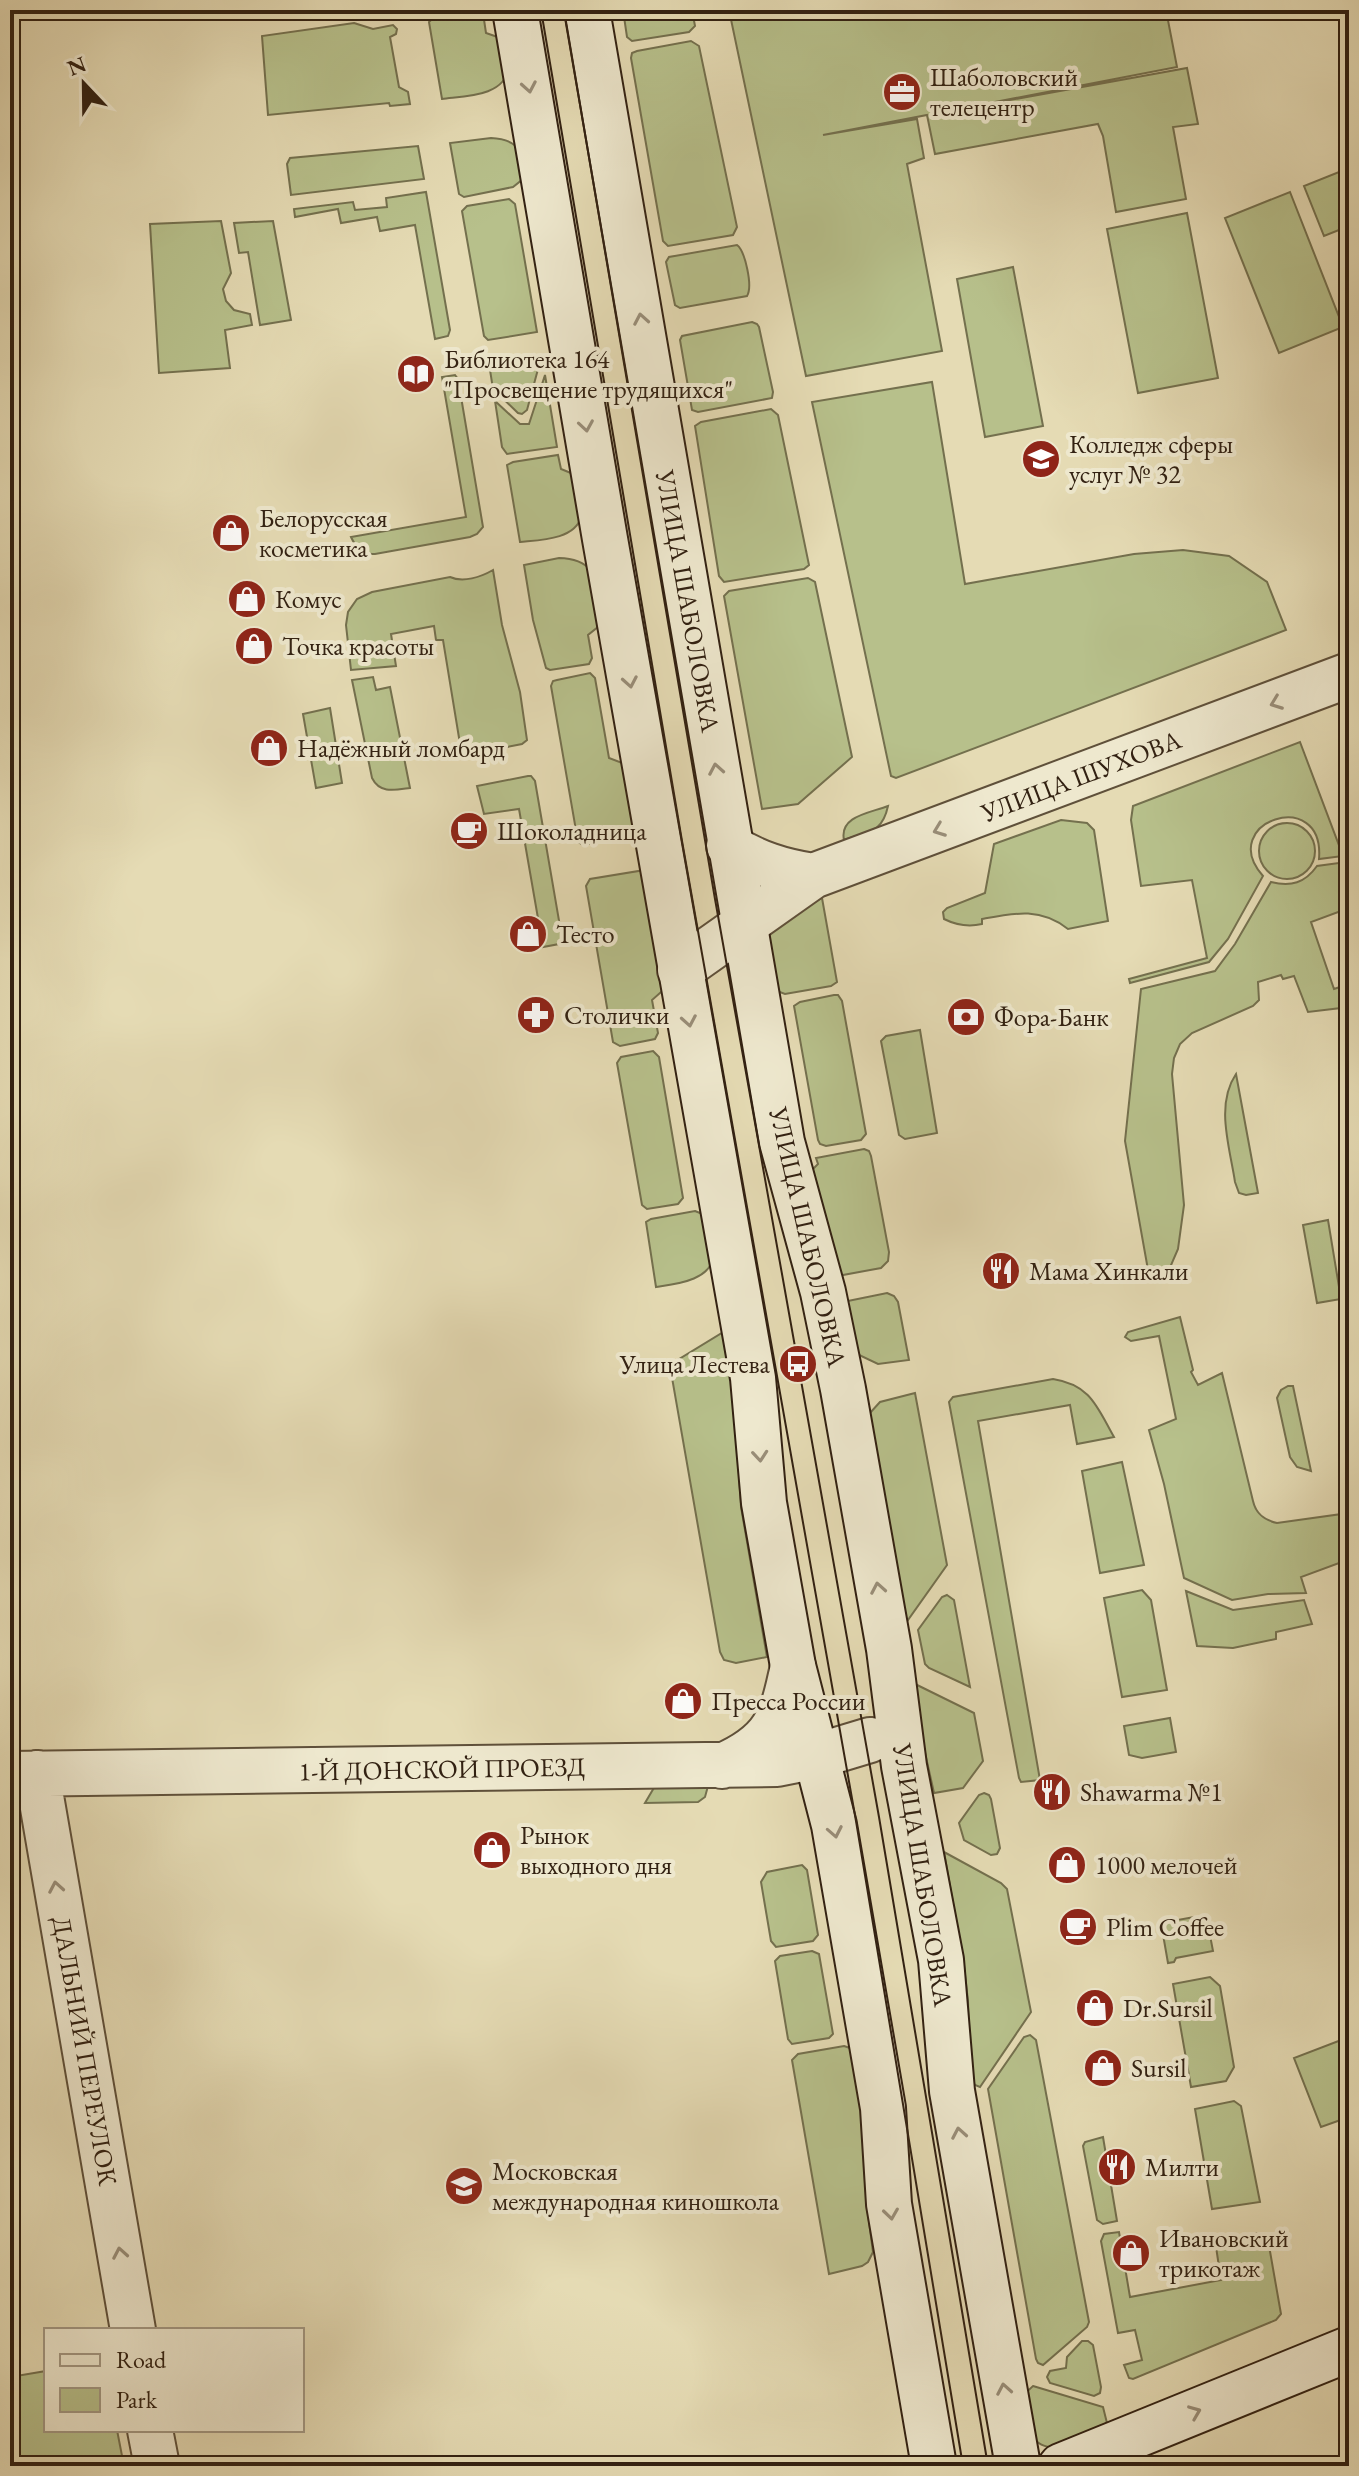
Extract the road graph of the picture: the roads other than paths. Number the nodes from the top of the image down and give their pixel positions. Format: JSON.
{"nodes":[{"id":1,"x":515,"y":10,"type":"edge"},
{"id":2,"x":587,"y":10,"type":"edge"},
{"id":3,"x":1349,"y":675,"type":"edge"},
{"id":4,"x":729,"y":846,"type":"junction"},
{"id":5,"x":813,"y":876,"type":"junction"},
{"id":6,"x":744,"y":924,"type":"junction"},
{"id":7,"x":680,"y":970,"type":"junction"},
{"id":8,"x":793,"y":1666,"type":"junction"},
{"id":9,"x":896,"y":1700,"type":"junction"},
{"id":10,"x":870,"y":1740,"type":"junction"},
{"id":11,"x":817,"y":1756,"type":"junction"},
{"id":12,"x":722,"y":1766,"type":"junction"},
{"id":13,"x":904,"y":1766,"type":"junction"},
{"id":14,"x":24,"y":1773,"type":"edge"},
{"id":15,"x":133,"y":2328,"type":"edge"},
{"id":16,"x":1349,"y":2349,"type":"edge"},
{"id":17,"x":150,"y":2432,"type":"edge"},
{"id":18,"x":931,"y":2445,"type":"edge"},
{"id":19,"x":157,"y":2466,"type":"edge"},
{"id":20,"x":959,"y":2466,"type":"edge"},
{"id":21,"x":1018,"y":2466,"type":"edge"},
{"id":22,"x":1061,"y":2466,"type":"edge"}],
"edges":[{"from":1,"to":7,"type":"main road","one_way":true},
{"from":4,"to":2,"type":"main road","name":"УЛИЦА ШАБОЛОВКА","one_way":true},
{"from":3,"to":5,"type":"main road","name":"УЛИЦА ШУХОВА","one_way":true},
{"from":4,"to":5,"type":"main road"},
{"from":4,"to":6,"type":"main road","name":"УЛИЦА ШАБОЛОВКА"},
{"from":5,"to":6,"type":"main road","name":"УЛИЦА ШУХОВА"},
{"from":6,"to":7,"type":"main road","name":"УЛИЦА ШУХОВА"},
{"from":9,"to":6,"type":"main road","name":"УЛИЦА ШАБОЛОВКА","one_way":true},
{"from":7,"to":8,"type":"main road","one_way":true},
{"from":8,"to":11,"type":"main road"},
{"from":8,"to":12,"type":"main road"},
{"from":9,"to":10,"type":"main road"},
{"from":9,"to":13,"type":"main road","name":"УЛИЦА ШАБОЛОВКА"},
{"from":10,"to":11,"type":"main road","name":"1-Й ДОНСКОЙ ПРОЕЗД"},
{"from":10,"to":13,"type":"main road"},
{"from":11,"to":12,"type":"main road","name":"1-Й ДОНСКОЙ ПРОЕЗД"},
{"from":11,"to":18,"type":"main road","one_way":true},
{"from":12,"to":14,"type":"main road","name":"1-Й ДОНСКОЙ ПРОЕЗД"},
{"from":21,"to":13,"type":"main road","name":"УЛИЦА ШАБОЛОВКА","one_way":true},
{"from":15,"to":14,"type":"main road","name":"ДАЛЬНИЙ ПЕРЕУЛОК","one_way":true},
{"from":22,"to":16,"type":"main road","one_way":true},
{"from":17,"to":19,"type":"main road"},
{"from":18,"to":20,"type":"main road"}]}
